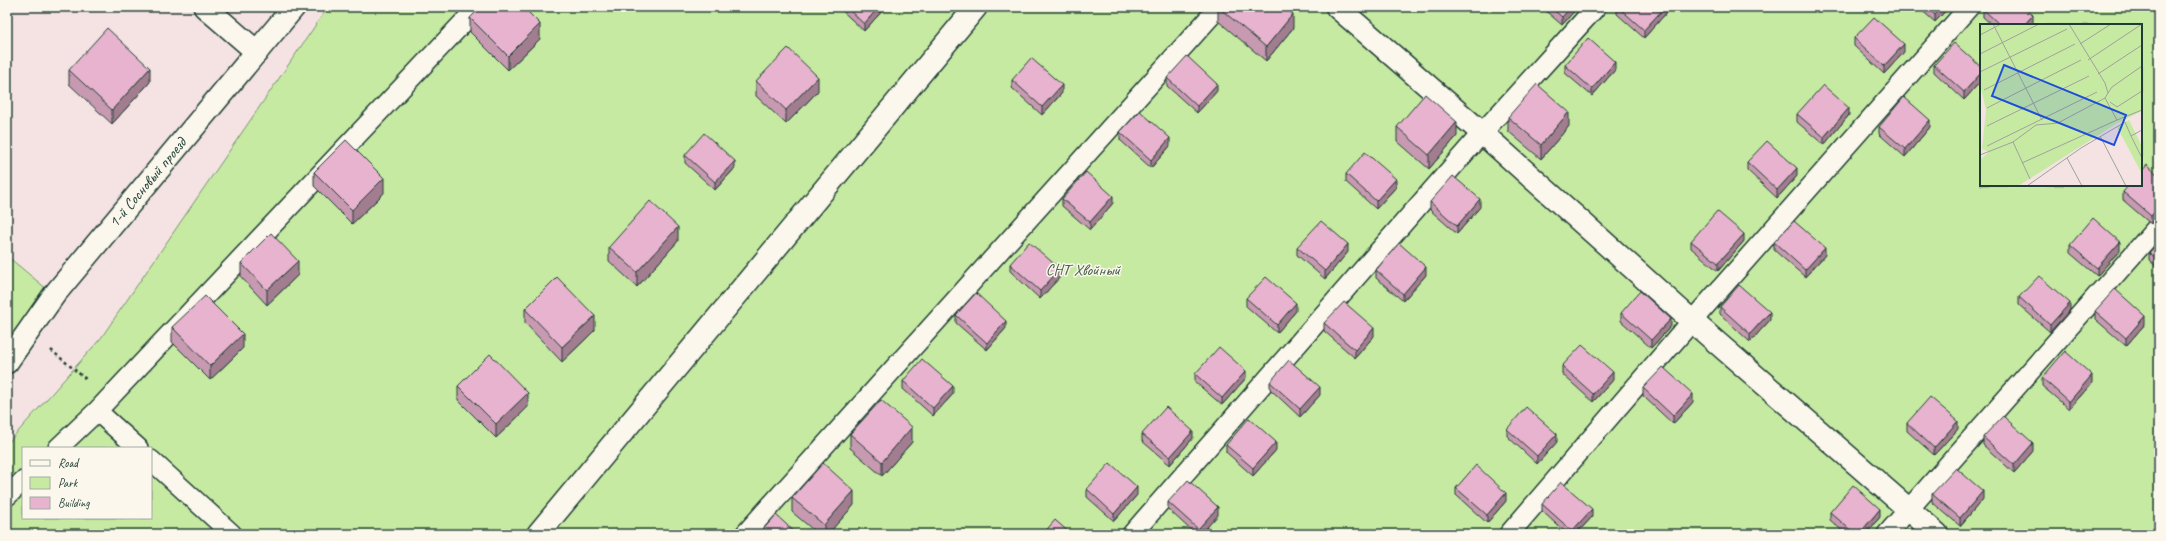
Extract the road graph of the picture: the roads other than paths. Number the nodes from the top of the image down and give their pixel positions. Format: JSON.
{"nodes":[{"id":1,"x":205,"y":7,"type":"edge"},
{"id":2,"x":294,"y":7,"type":"edge"},
{"id":3,"x":478,"y":7,"type":"edge"},
{"id":4,"x":976,"y":7,"type":"edge"},
{"id":5,"x":1219,"y":7,"type":"edge"},
{"id":6,"x":1337,"y":7,"type":"edge"},
{"id":7,"x":1596,"y":7,"type":"edge"},
{"id":8,"x":1969,"y":7,"type":"edge"},
{"id":9,"x":257,"y":52,"type":"junction"},
{"id":10,"x":1482,"y":133,"type":"junction"},
{"id":11,"x":2159,"y":225,"type":"edge"},
{"id":12,"x":1692,"y":321,"type":"junction"},
{"id":13,"x":7,"y":362,"type":"edge"},
{"id":14,"x":103,"y":405,"type":"junction"},
{"id":15,"x":59,"y":447,"type":"edge"},
{"id":16,"x":137,"y":447,"type":"edge"},
{"id":17,"x":152,"y":461,"type":"edge"},
{"id":18,"x":22,"y":482,"type":"edge"},
{"id":19,"x":7,"y":496,"type":"edge"},
{"id":20,"x":1909,"y":509,"type":"junction"},
{"id":21,"x":232,"y":534,"type":"edge"},
{"id":22,"x":538,"y":534,"type":"edge"},
{"id":23,"x":745,"y":534,"type":"edge"},
{"id":24,"x":1132,"y":534,"type":"edge"},
{"id":25,"x":1509,"y":534,"type":"edge"},
{"id":26,"x":1887,"y":534,"type":"edge"},
{"id":27,"x":1937,"y":534,"type":"edge"}],
"edges":[{"from":1,"to":9,"type":"street"},
{"from":2,"to":9,"type":"street","name":"1-й Сосновый проезд"},
{"from":3,"to":14,"type":"lane"},
{"from":4,"to":22,"type":"street"},
{"from":5,"to":23,"type":"lane"},
{"from":6,"to":10,"type":"street"},
{"from":7,"to":10,"type":"lane"},
{"from":8,"to":12,"type":"lane"},
{"from":9,"to":13,"type":"street","name":"1-й Сосновый проезд"},
{"from":10,"to":12,"type":"street"},
{"from":10,"to":24,"type":"lane"},
{"from":11,"to":20,"type":"lane"},
{"from":12,"to":20,"type":"street"},
{"from":12,"to":25,"type":"lane"},
{"from":14,"to":15,"type":"lane"},
{"from":14,"to":16,"type":"lane"},
{"from":17,"to":21,"type":"lane"},
{"from":18,"to":19,"type":"lane"},
{"from":20,"to":26,"type":"lane"},
{"from":20,"to":27,"type":"street"}]}
